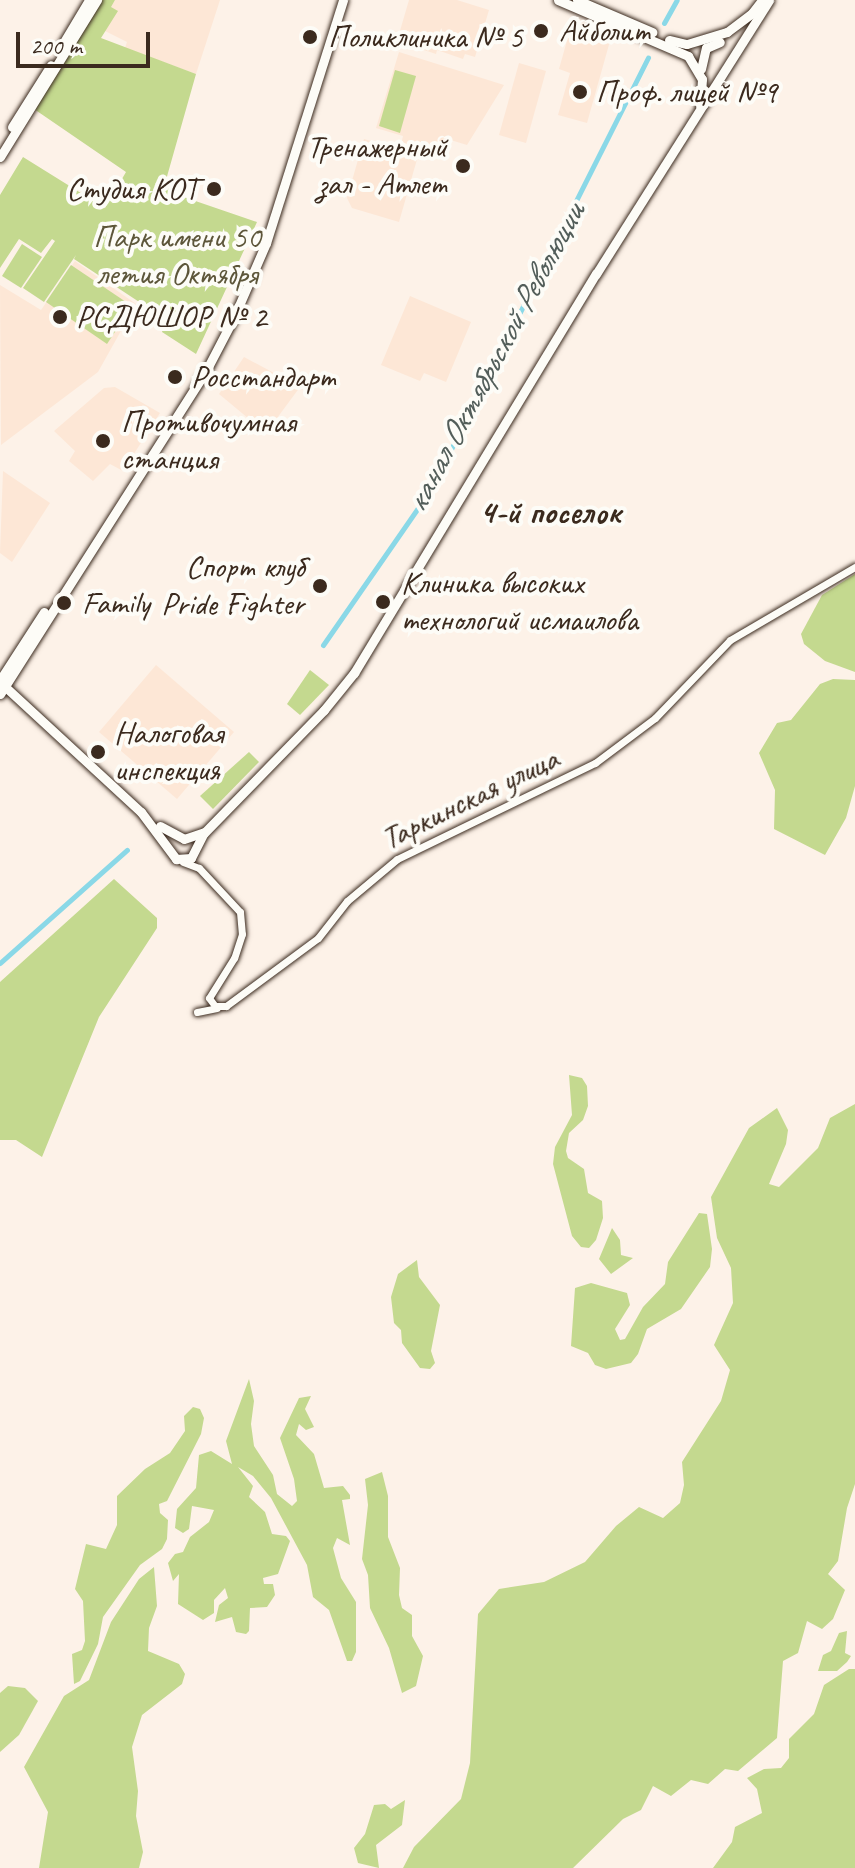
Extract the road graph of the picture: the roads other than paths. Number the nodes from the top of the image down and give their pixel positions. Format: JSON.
{"nodes":[{"id":1,"x":89,"y":0,"type":"edge"},
{"id":2,"x":97,"y":0,"type":"edge"},
{"id":3,"x":558,"y":0,"type":"edge"},
{"id":4,"x":577,"y":0,"type":"edge"},
{"id":5,"x":766,"y":1,"type":"edge"},
{"id":6,"x":340,"y":4,"type":"edge"},
{"id":7,"x":714,"y":40,"type":"junction"},
{"id":8,"x":732,"y":59,"type":"junction"},
{"id":9,"x":699,"y":67,"type":"junction"},
{"id":10,"x":724,"y":72,"type":"junction"},
{"id":11,"x":704,"y":103,"type":"junction"},
{"id":12,"x":0,"y":145,"type":"edge"},
{"id":13,"x":0,"y":157,"type":"edge"},
{"id":14,"x":855,"y":567,"type":"edge"},
{"id":15,"x":1,"y":685,"type":"edge"},
{"id":16,"x":141,"y":812,"type":"junction"},
{"id":17,"x":184,"y":839,"type":"junction"},
{"id":18,"x":195,"y":849,"type":"junction"},
{"id":19,"x":172,"y":851,"type":"junction"},
{"id":20,"x":183,"y":862,"type":"junction"},
{"id":21,"x":199,"y":868,"type":"junction"},
{"id":22,"x":219,"y":1008,"type":"junction"},
{"id":23,"x":197,"y":1012,"type":"dead end"}],
"edges":[{"from":1,"to":12,"type":"main road"},
{"from":2,"to":13,"type":"main road"},
{"from":3,"to":9,"type":"main road"},
{"from":4,"to":7,"type":"main road"},
{"from":5,"to":7,"type":"main road"},
{"from":5,"to":8,"type":"main road"},
{"from":6,"to":15,"type":"main road"},
{"from":7,"to":8,"type":"main road"},
{"from":7,"to":9,"type":"main road"},
{"from":8,"to":10,"type":"main road"},
{"from":9,"to":10,"type":"main road"},
{"from":9,"to":11,"type":"main road"},
{"from":10,"to":11,"type":"main road"},
{"from":11,"to":17,"type":"main road"},
{"from":11,"to":18,"type":"main road"},
{"from":14,"to":22,"type":"street","name":"Таркинская улица"},
{"from":15,"to":16,"type":"main road"},
{"from":16,"to":17,"type":"main road"},
{"from":16,"to":19,"type":"main road"},
{"from":17,"to":18,"type":"main road"},
{"from":17,"to":19,"type":"main road"},
{"from":18,"to":20,"type":"main road"},
{"from":18,"to":21,"type":"street"},
{"from":19,"to":20,"type":"main road"},
{"from":20,"to":21,"type":"street"},
{"from":21,"to":22,"type":"street"},
{"from":22,"to":23,"type":"street"}]}
